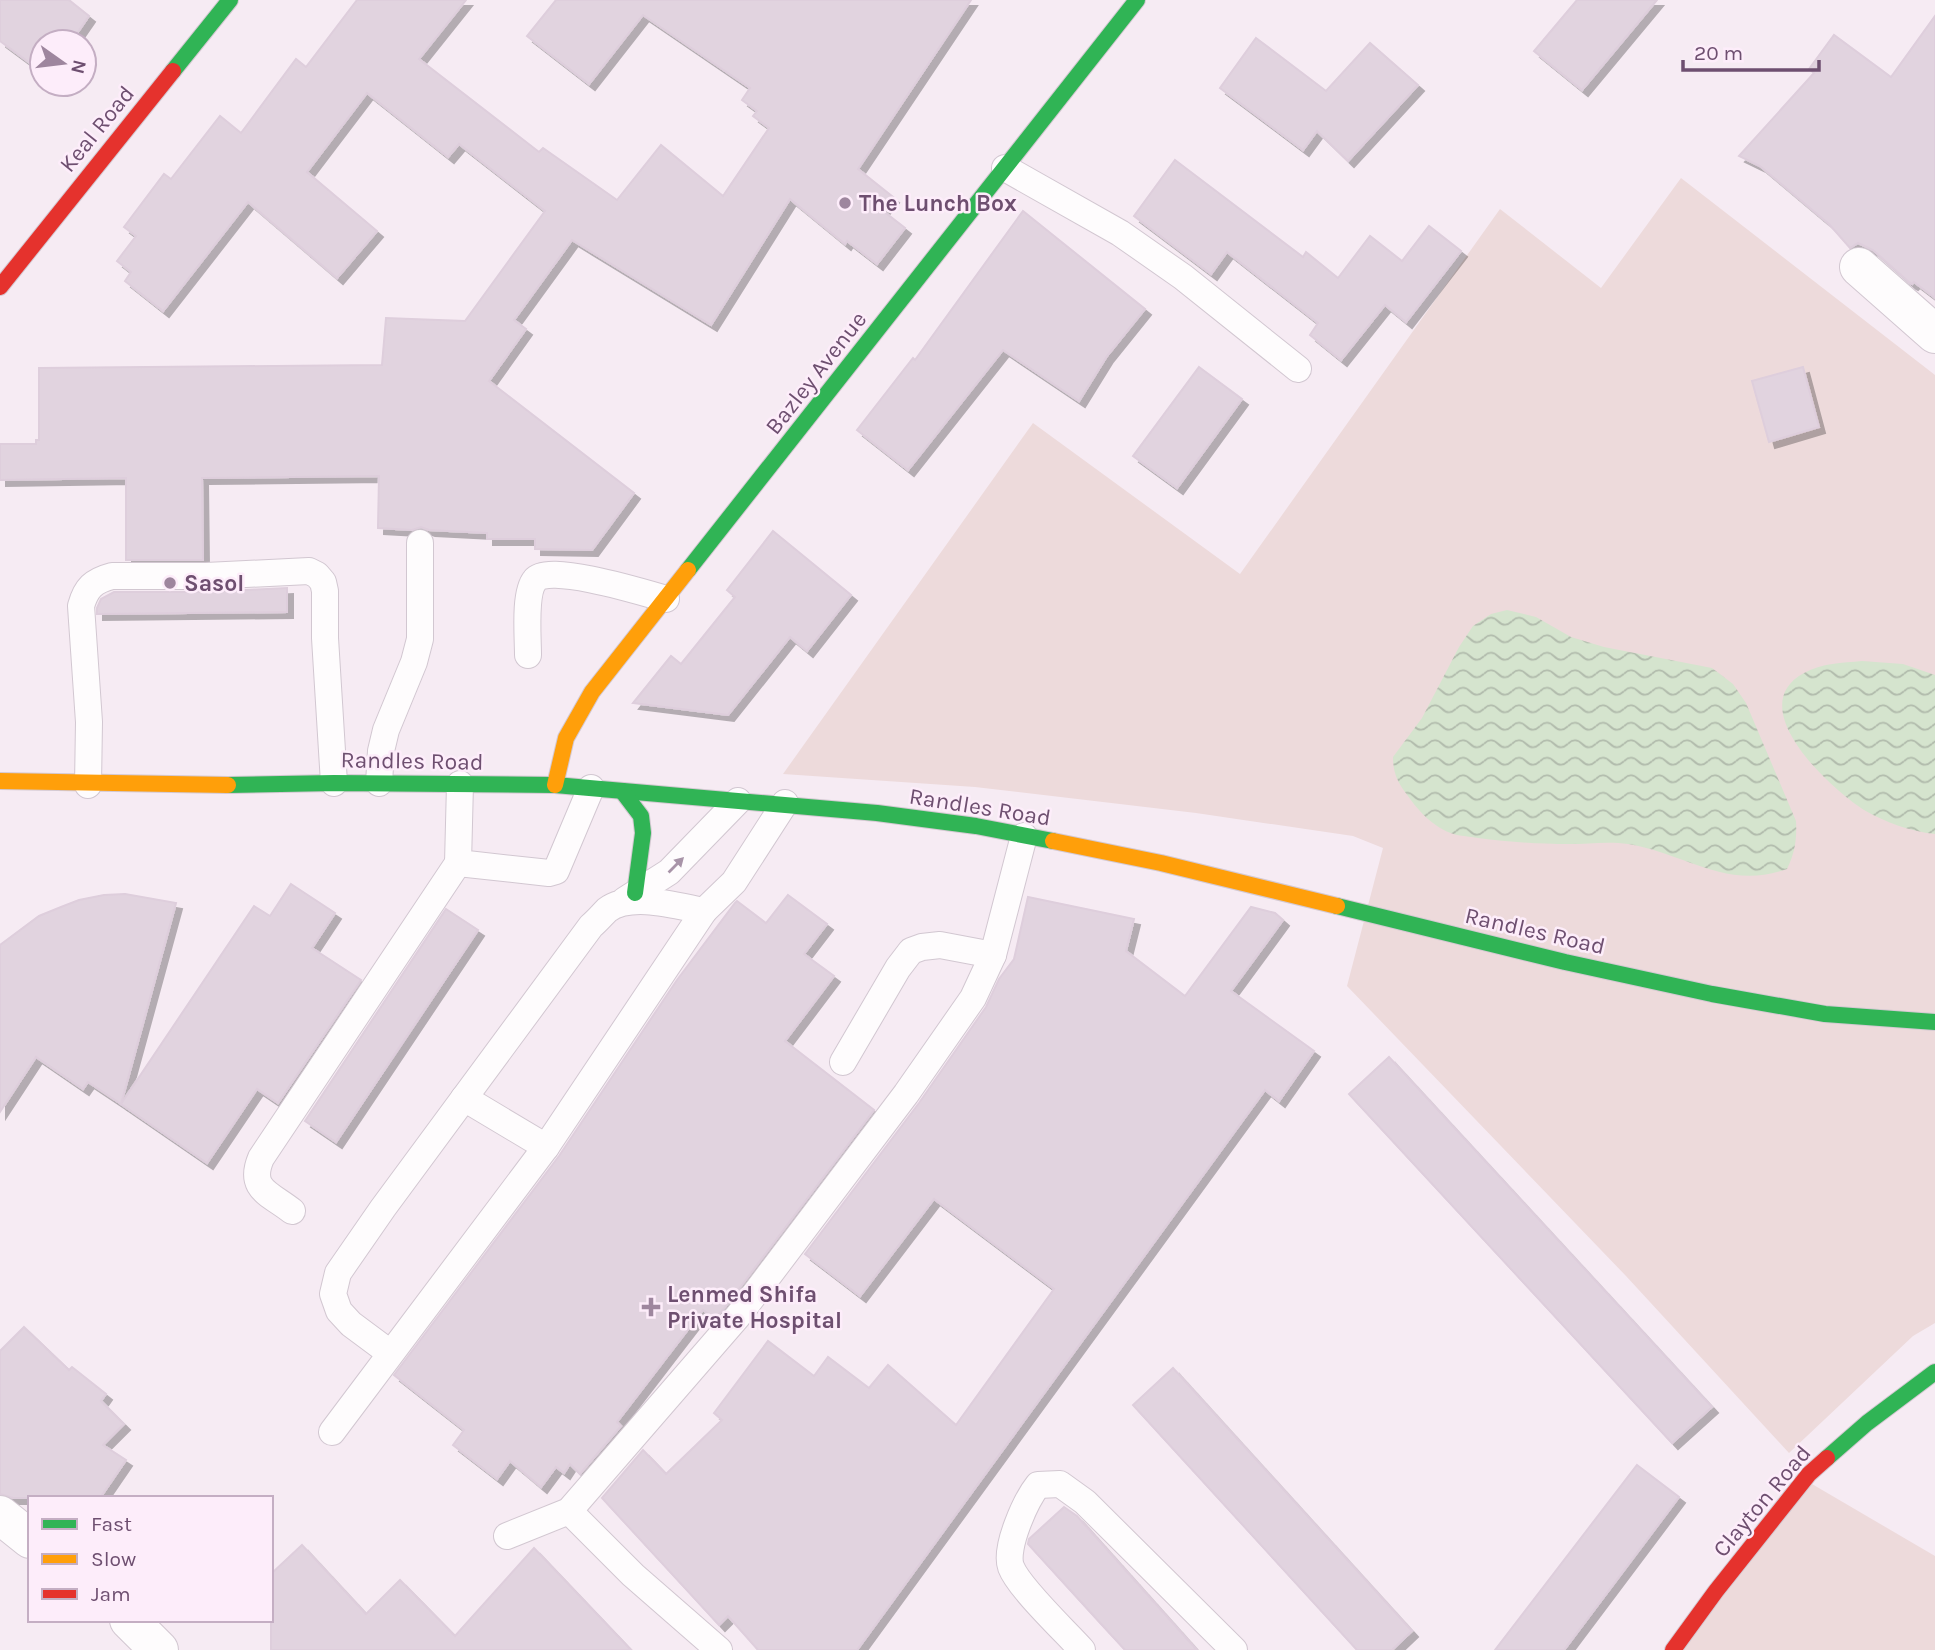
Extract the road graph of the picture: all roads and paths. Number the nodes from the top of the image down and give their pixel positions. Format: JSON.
{"nodes":[{"id":1,"x":230,"y":0,"type":"edge"},
{"id":2,"x":1137,"y":0,"type":"edge"},
{"id":3,"x":1005,"y":168,"type":"junction"},
{"id":4,"x":1859,"y":267,"type":"dead end"},
{"id":5,"x":0,"y":286,"type":"edge"},
{"id":6,"x":1935,"y":334,"type":"edge"},
{"id":7,"x":1298,"y":369,"type":"dead end"},
{"id":8,"x":420,"y":543,"type":"dead end"},
{"id":9,"x":666,"y":599,"type":"junction"},
{"id":10,"x":528,"y":655,"type":"dead end"},
{"id":11,"x":0,"y":781,"type":"edge"},
{"id":12,"x":334,"y":783,"type":"junction"},
{"id":13,"x":379,"y":783,"type":"junction"},
{"id":14,"x":460,"y":784,"type":"junction"},
{"id":15,"x":88,"y":785,"type":"junction"},
{"id":16,"x":555,"y":785,"type":"junction"},
{"id":17,"x":592,"y":788,"type":"junction"},
{"id":18,"x":622,"y":791,"type":"junction"},
{"id":19,"x":738,"y":801,"type":"junction"},
{"id":20,"x":785,"y":803,"type":"junction"},
{"id":21,"x":1024,"y":836,"type":"junction"},
{"id":22,"x":458,"y":863,"type":"junction"},
{"id":23,"x":628,"y":898,"type":"junction"},
{"id":24,"x":704,"y":911,"type":"junction"},
{"id":25,"x":993,"y":955,"type":"junction"},
{"id":26,"x":1935,"y":1022,"type":"edge"},
{"id":27,"x":843,"y":1062,"type":"dead end"},
{"id":28,"x":464,"y":1098,"type":"junction"},
{"id":29,"x":546,"y":1147,"type":"junction"},
{"id":30,"x":292,"y":1211,"type":"dead end"},
{"id":31,"x":390,"y":1353,"type":"junction"},
{"id":32,"x":1935,"y":1372,"type":"edge"},
{"id":33,"x":332,"y":1432,"type":"dead end"},
{"id":34,"x":569,"y":1511,"type":"junction"},
{"id":35,"x":0,"y":1515,"type":"edge"},
{"id":36,"x":507,"y":1536,"type":"dead end"},
{"id":37,"x":28,"y":1537,"type":"edge"},
{"id":38,"x":131,"y":1622,"type":"edge"},
{"id":39,"x":159,"y":1650,"type":"edge"},
{"id":40,"x":719,"y":1650,"type":"edge"},
{"id":41,"x":1082,"y":1650,"type":"edge"},
{"id":42,"x":1234,"y":1650,"type":"edge"},
{"id":43,"x":1673,"y":1650,"type":"edge"}],
"edges":[{"from":1,"to":5,"type":"street","name":"Keal Road"},
{"from":2,"to":3,"type":"street","name":"Bazley Avenue"},
{"from":3,"to":7,"type":"lane"},
{"from":3,"to":9,"type":"street","name":"Bazley Avenue"},
{"from":4,"to":6,"type":"street"},
{"from":8,"to":13,"type":"lane"},
{"from":9,"to":10,"type":"lane"},
{"from":9,"to":16,"type":"street","name":"Bazley Avenue"},
{"from":11,"to":15,"type":"street","name":"Randles Road"},
{"from":12,"to":13,"type":"street","name":"Randles Road"},
{"from":12,"to":15,"type":"street","name":"Randles Road"},
{"from":12,"to":15,"type":"lane"},
{"from":13,"to":14,"type":"street","name":"Randles Road"},
{"from":14,"to":16,"type":"street","name":"Randles Road"},
{"from":14,"to":22,"type":"lane"},
{"from":16,"to":17,"type":"street","name":"Randles Road"},
{"from":17,"to":18,"type":"street","name":"Randles Road"},
{"from":17,"to":22,"type":"lane"},
{"from":18,"to":19,"type":"street","name":"Randles Road"},
{"from":18,"to":23,"type":"street"},
{"from":19,"to":20,"type":"street","name":"Randles Road"},
{"from":23,"to":19,"type":"lane","one_way":true},
{"from":20,"to":21,"type":"street","name":"Randles Road"},
{"from":20,"to":24,"type":"lane"},
{"from":21,"to":25,"type":"lane"},
{"from":21,"to":26,"type":"street","name":"Randles Road"},
{"from":22,"to":30,"type":"lane"},
{"from":23,"to":24,"type":"lane"},
{"from":23,"to":28,"type":"lane"},
{"from":24,"to":29,"type":"lane"},
{"from":25,"to":27,"type":"lane"},
{"from":25,"to":34,"type":"lane"},
{"from":28,"to":29,"type":"lane"},
{"from":28,"to":31,"type":"lane"},
{"from":29,"to":31,"type":"lane"},
{"from":31,"to":33,"type":"lane"},
{"from":32,"to":43,"type":"street","name":"Clayton Road"},
{"from":34,"to":36,"type":"lane"},
{"from":34,"to":40,"type":"lane"},
{"from":35,"to":37,"type":"street"},
{"from":38,"to":39,"type":"street"},
{"from":41,"to":42,"type":"lane"}]}
